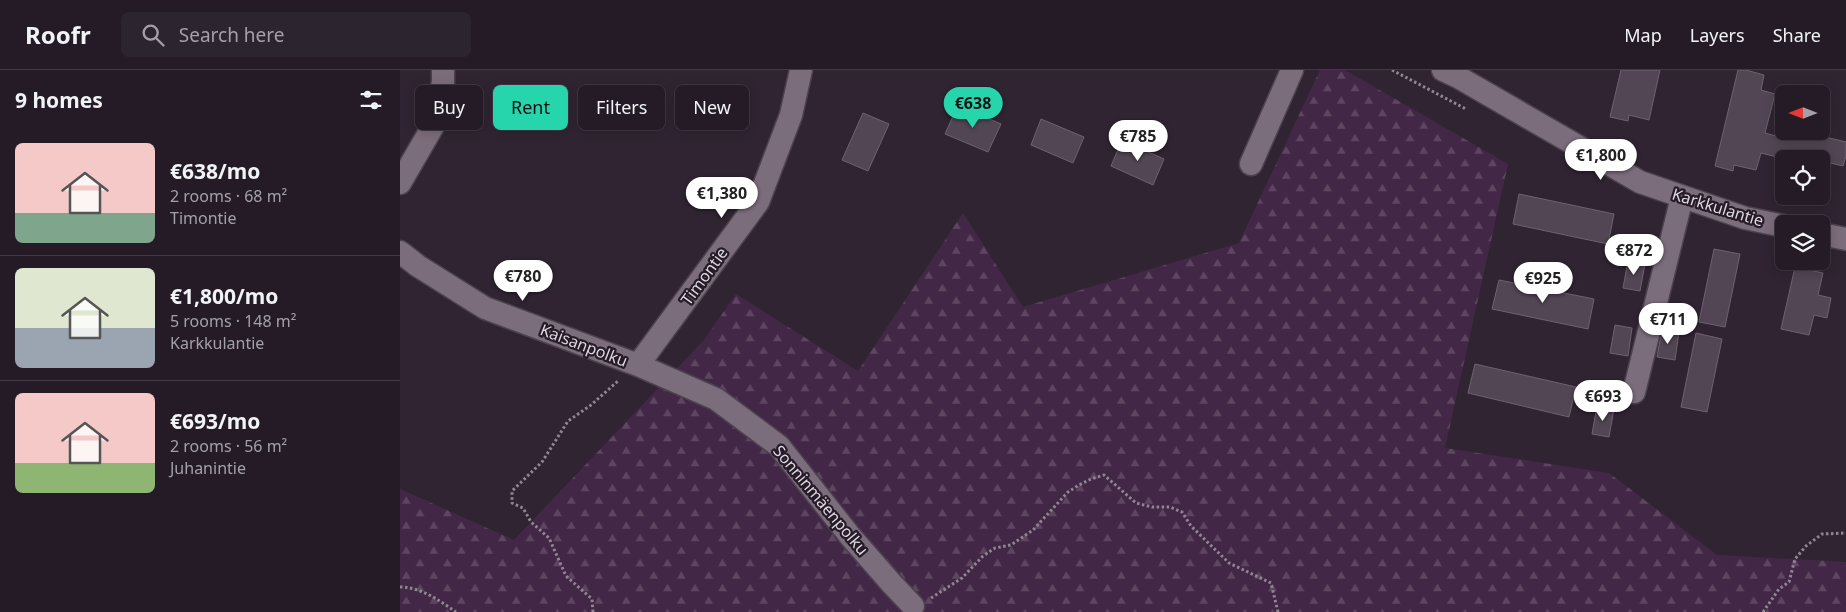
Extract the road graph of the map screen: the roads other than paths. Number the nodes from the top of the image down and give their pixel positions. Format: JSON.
{"nodes":[{"id":1,"x":443,"y":70,"type":"edge"},
{"id":2,"x":801,"y":70,"type":"edge"},
{"id":3,"x":1292,"y":70,"type":"edge"},
{"id":4,"x":1453,"y":72,"type":"edge"},
{"id":5,"x":1251,"y":164,"type":"dead end"},
{"id":6,"x":400,"y":182,"type":"edge"},
{"id":7,"x":1682,"y":197,"type":"junction"},
{"id":8,"x":1775,"y":224,"type":"edge"},
{"id":9,"x":1830,"y":236,"type":"edge"},
{"id":10,"x":1846,"y":239,"type":"edge"},
{"id":11,"x":400,"y":252,"type":"edge"},
{"id":12,"x":638,"y":365,"type":"junction"},
{"id":13,"x":1634,"y":392,"type":"dead end"},
{"id":14,"x":913,"y":606,"type":"road end"}],
"edges":[{"from":1,"to":6,"type":"street"},
{"from":2,"to":12,"type":"street","name":"Timontie"},
{"from":3,"to":5,"type":"street"},
{"from":4,"to":7,"type":"street","name":"Karkkulantie"},
{"from":7,"to":8,"type":"street","name":"Karkkulantie"},
{"from":7,"to":13,"type":"street"},
{"from":9,"to":10,"type":"street"},
{"from":11,"to":12,"type":"street","name":"Kaisanpolku"},
{"from":12,"to":14,"type":"street","name":"Sonninmäenpolku"}]}
